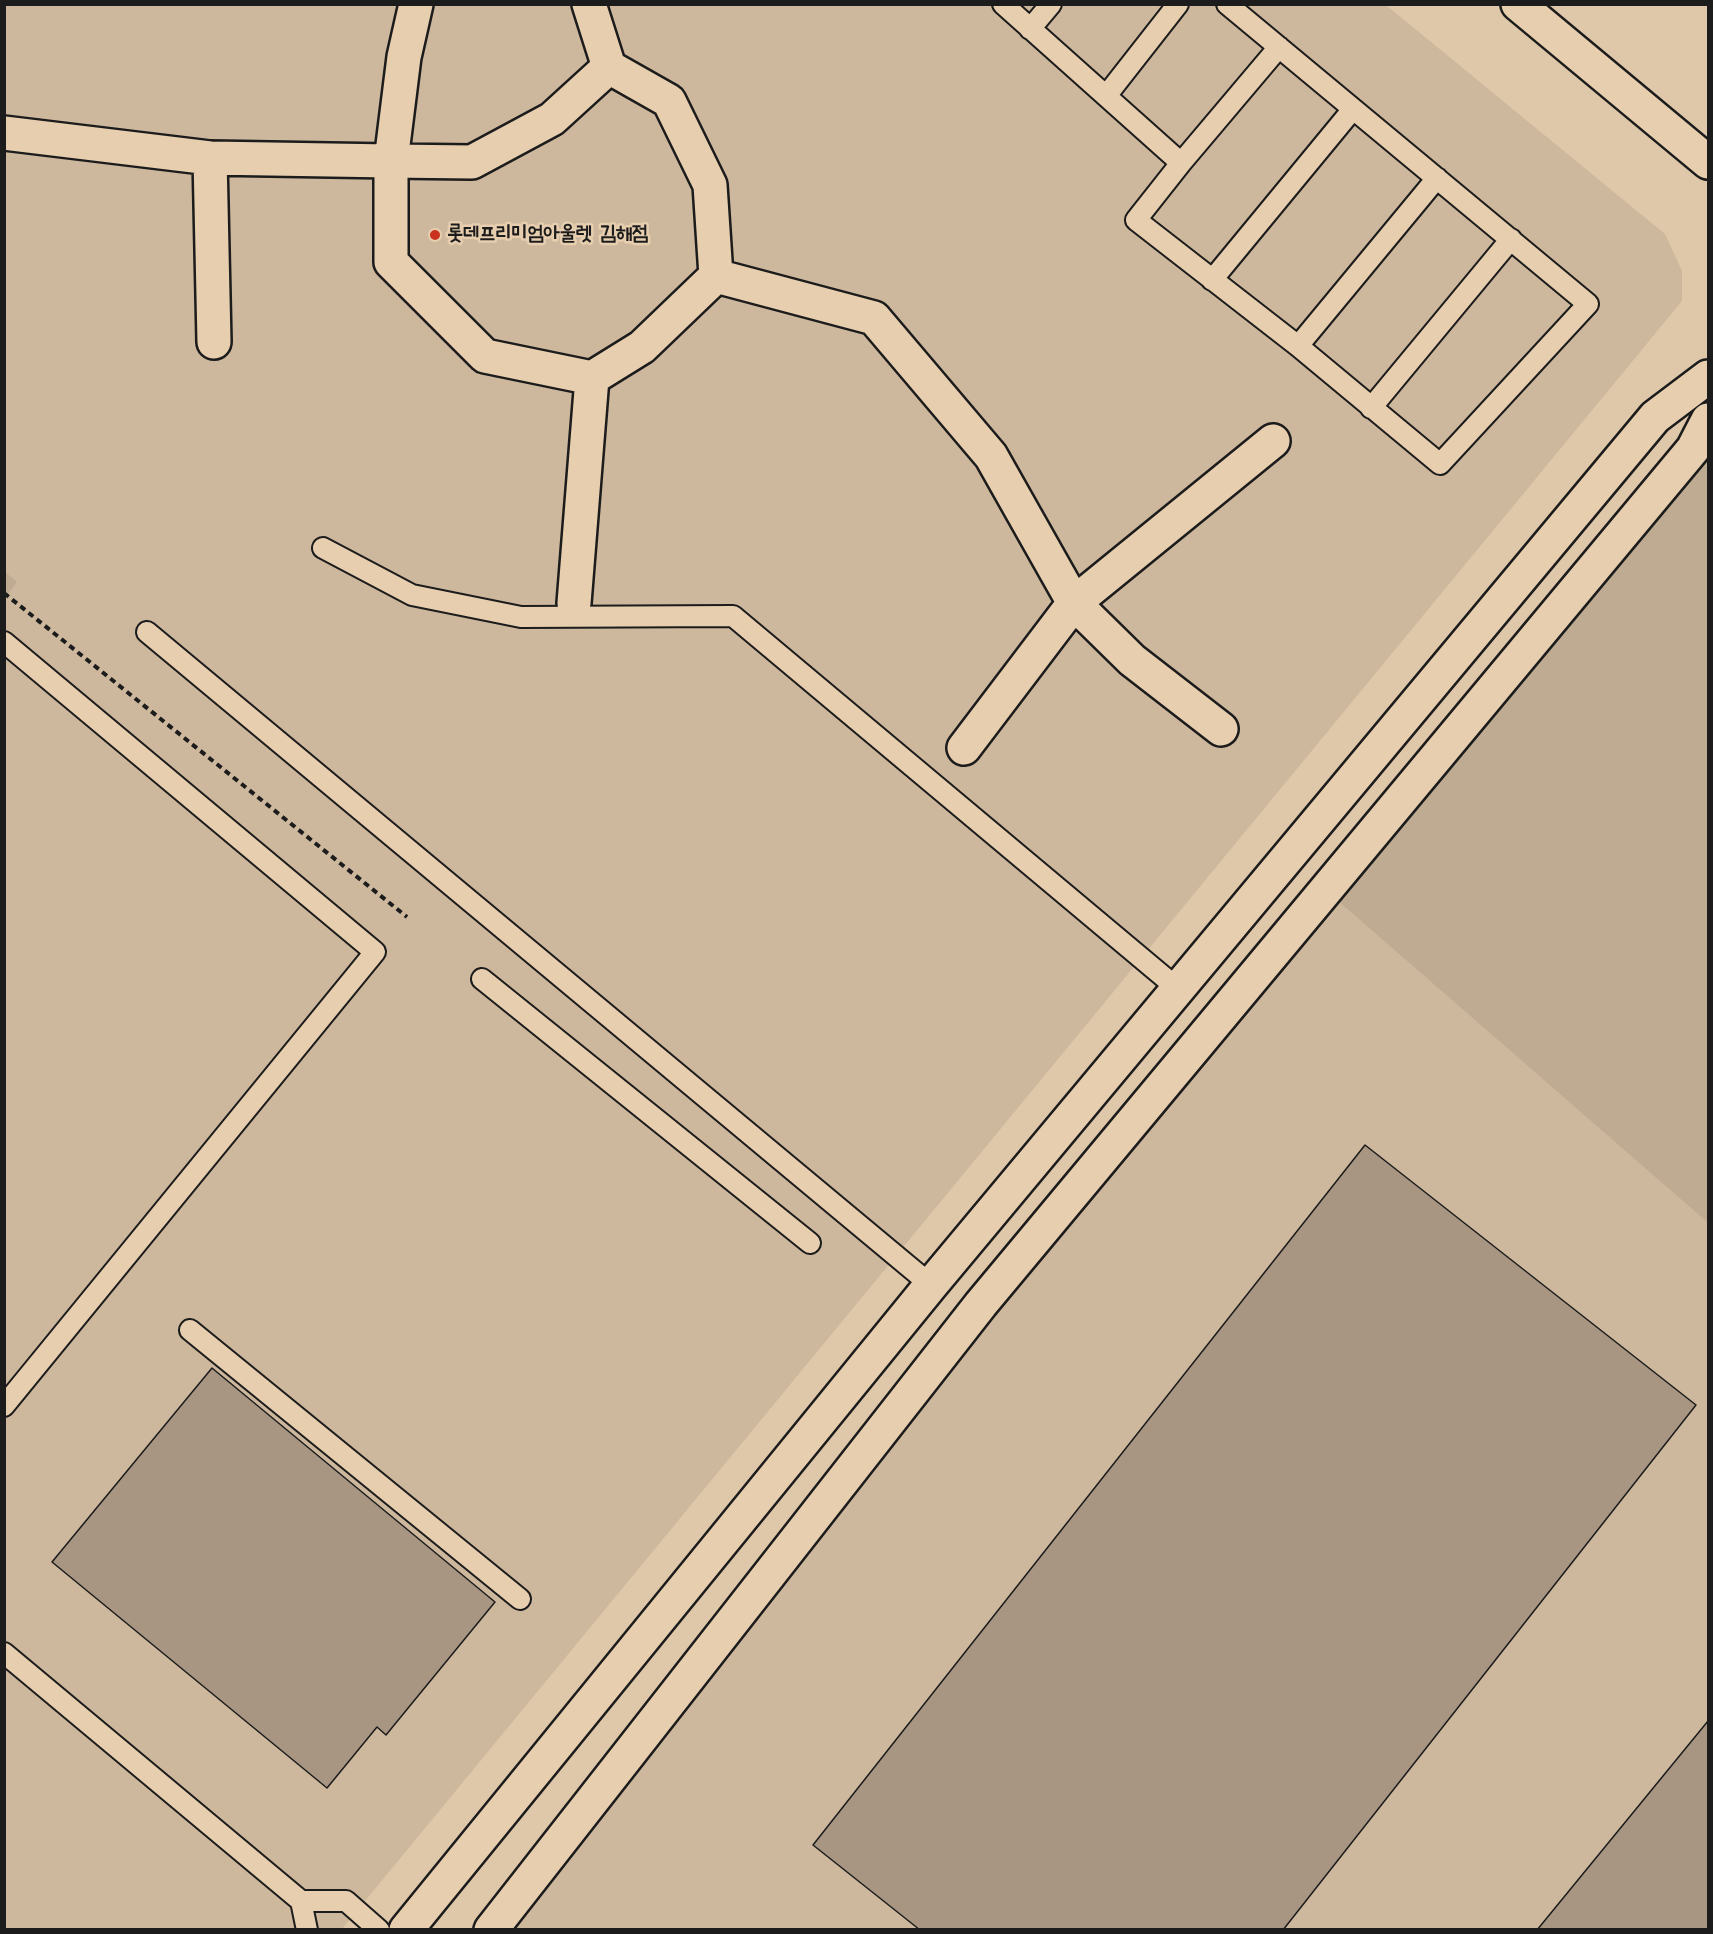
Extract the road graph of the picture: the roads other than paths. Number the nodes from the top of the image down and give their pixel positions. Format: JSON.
{"nodes":[{"id":1,"x":416,"y":4,"type":"edge"},
{"id":2,"x":589,"y":4,"type":"edge"},
{"id":3,"x":1003,"y":4,"type":"edge"},
{"id":4,"x":1051,"y":4,"type":"edge"},
{"id":5,"x":1178,"y":4,"type":"edge"},
{"id":6,"x":1227,"y":4,"type":"edge"},
{"id":7,"x":1518,"y":4,"type":"edge"},
{"id":8,"x":1030,"y":29,"type":"junction"},
{"id":9,"x":1279,"y":47,"type":"junction"},
{"id":10,"x":609,"y":67,"type":"junction"},
{"id":11,"x":1106,"y":96,"type":"junction"},
{"id":12,"x":1353,"y":109,"type":"junction"},
{"id":13,"x":4,"y":134,"type":"edge"},
{"id":14,"x":210,"y":158,"type":"junction"},
{"id":15,"x":391,"y":161,"type":"junction"},
{"id":16,"x":1708,"y":162,"type":"edge"},
{"id":17,"x":1181,"y":163,"type":"junction"},
{"id":18,"x":1437,"y":178,"type":"junction"},
{"id":19,"x":1511,"y":239,"type":"junction"},
{"id":20,"x":716,"y":276,"type":"junction"},
{"id":21,"x":1212,"y":280,"type":"junction"},
{"id":22,"x":214,"y":342,"type":"dead end"},
{"id":23,"x":1298,"y":346,"type":"junction"},
{"id":24,"x":1708,"y":377,"type":"edge"},
{"id":25,"x":592,"y":378,"type":"junction"},
{"id":26,"x":1371,"y":408,"type":"junction"},
{"id":27,"x":1708,"y":420,"type":"edge"},
{"id":28,"x":1273,"y":441,"type":"dead end"},
{"id":29,"x":322,"y":548,"type":"dead end"},
{"id":30,"x":574,"y":603,"type":"dead end"},
{"id":31,"x":1074,"y":603,"type":"junction"},
{"id":32,"x":147,"y":632,"type":"dead end"},
{"id":33,"x":4,"y":642,"type":"edge"},
{"id":34,"x":1221,"y":729,"type":"dead end"},
{"id":35,"x":964,"y":748,"type":"dead end"},
{"id":36,"x":482,"y":979,"type":"dead end"},
{"id":37,"x":1177,"y":988,"type":"junction"},
{"id":38,"x":810,"y":1243,"type":"dead end"},
{"id":39,"x":931,"y":1285,"type":"junction"},
{"id":40,"x":190,"y":1330,"type":"dead end"},
{"id":41,"x":4,"y":1406,"type":"edge"},
{"id":42,"x":520,"y":1599,"type":"dead end"},
{"id":43,"x":4,"y":1653,"type":"edge"},
{"id":44,"x":301,"y":1901,"type":"junction"},
{"id":45,"x":307,"y":1929,"type":"edge"},
{"id":46,"x":379,"y":1929,"type":"edge"},
{"id":47,"x":406,"y":1929,"type":"edge"},
{"id":48,"x":491,"y":1929,"type":"edge"}],
"edges":[{"from":1,"to":15,"type":"main road"},
{"from":2,"to":10,"type":"main road"},
{"from":3,"to":8,"type":"lane"},
{"from":4,"to":8,"type":"lane"},
{"from":5,"to":11,"type":"lane"},
{"from":6,"to":9,"type":"lane"},
{"from":7,"to":16,"type":"main road"},
{"from":8,"to":11,"type":"lane"},
{"from":9,"to":12,"type":"lane"},
{"from":9,"to":17,"type":"lane"},
{"from":10,"to":15,"type":"main road"},
{"from":10,"to":20,"type":"main road"},
{"from":11,"to":17,"type":"lane"},
{"from":12,"to":18,"type":"lane"},
{"from":12,"to":21,"type":"lane"},
{"from":13,"to":14,"type":"main road"},
{"from":14,"to":15,"type":"main road"},
{"from":14,"to":22,"type":"main road"},
{"from":15,"to":25,"type":"main road"},
{"from":17,"to":21,"type":"lane"},
{"from":18,"to":19,"type":"lane"},
{"from":18,"to":23,"type":"lane"},
{"from":19,"to":26,"type":"lane"},
{"from":19,"to":26,"type":"lane"},
{"from":20,"to":25,"type":"main road"},
{"from":20,"to":31,"type":"main road"},
{"from":21,"to":23,"type":"lane"},
{"from":23,"to":26,"type":"lane"},
{"from":24,"to":37,"type":"main road"},
{"from":25,"to":30,"type":"main road"},
{"from":27,"to":48,"type":"main road"},
{"from":28,"to":31,"type":"main road"},
{"from":29,"to":37,"type":"lane"},
{"from":31,"to":34,"type":"main road"},
{"from":31,"to":35,"type":"main road"},
{"from":32,"to":39,"type":"lane"},
{"from":33,"to":41,"type":"lane"},
{"from":36,"to":38,"type":"lane"},
{"from":37,"to":39,"type":"main road"},
{"from":39,"to":47,"type":"main road"},
{"from":40,"to":42,"type":"lane"},
{"from":43,"to":44,"type":"lane"},
{"from":44,"to":45,"type":"lane"},
{"from":44,"to":46,"type":"lane"}]}
